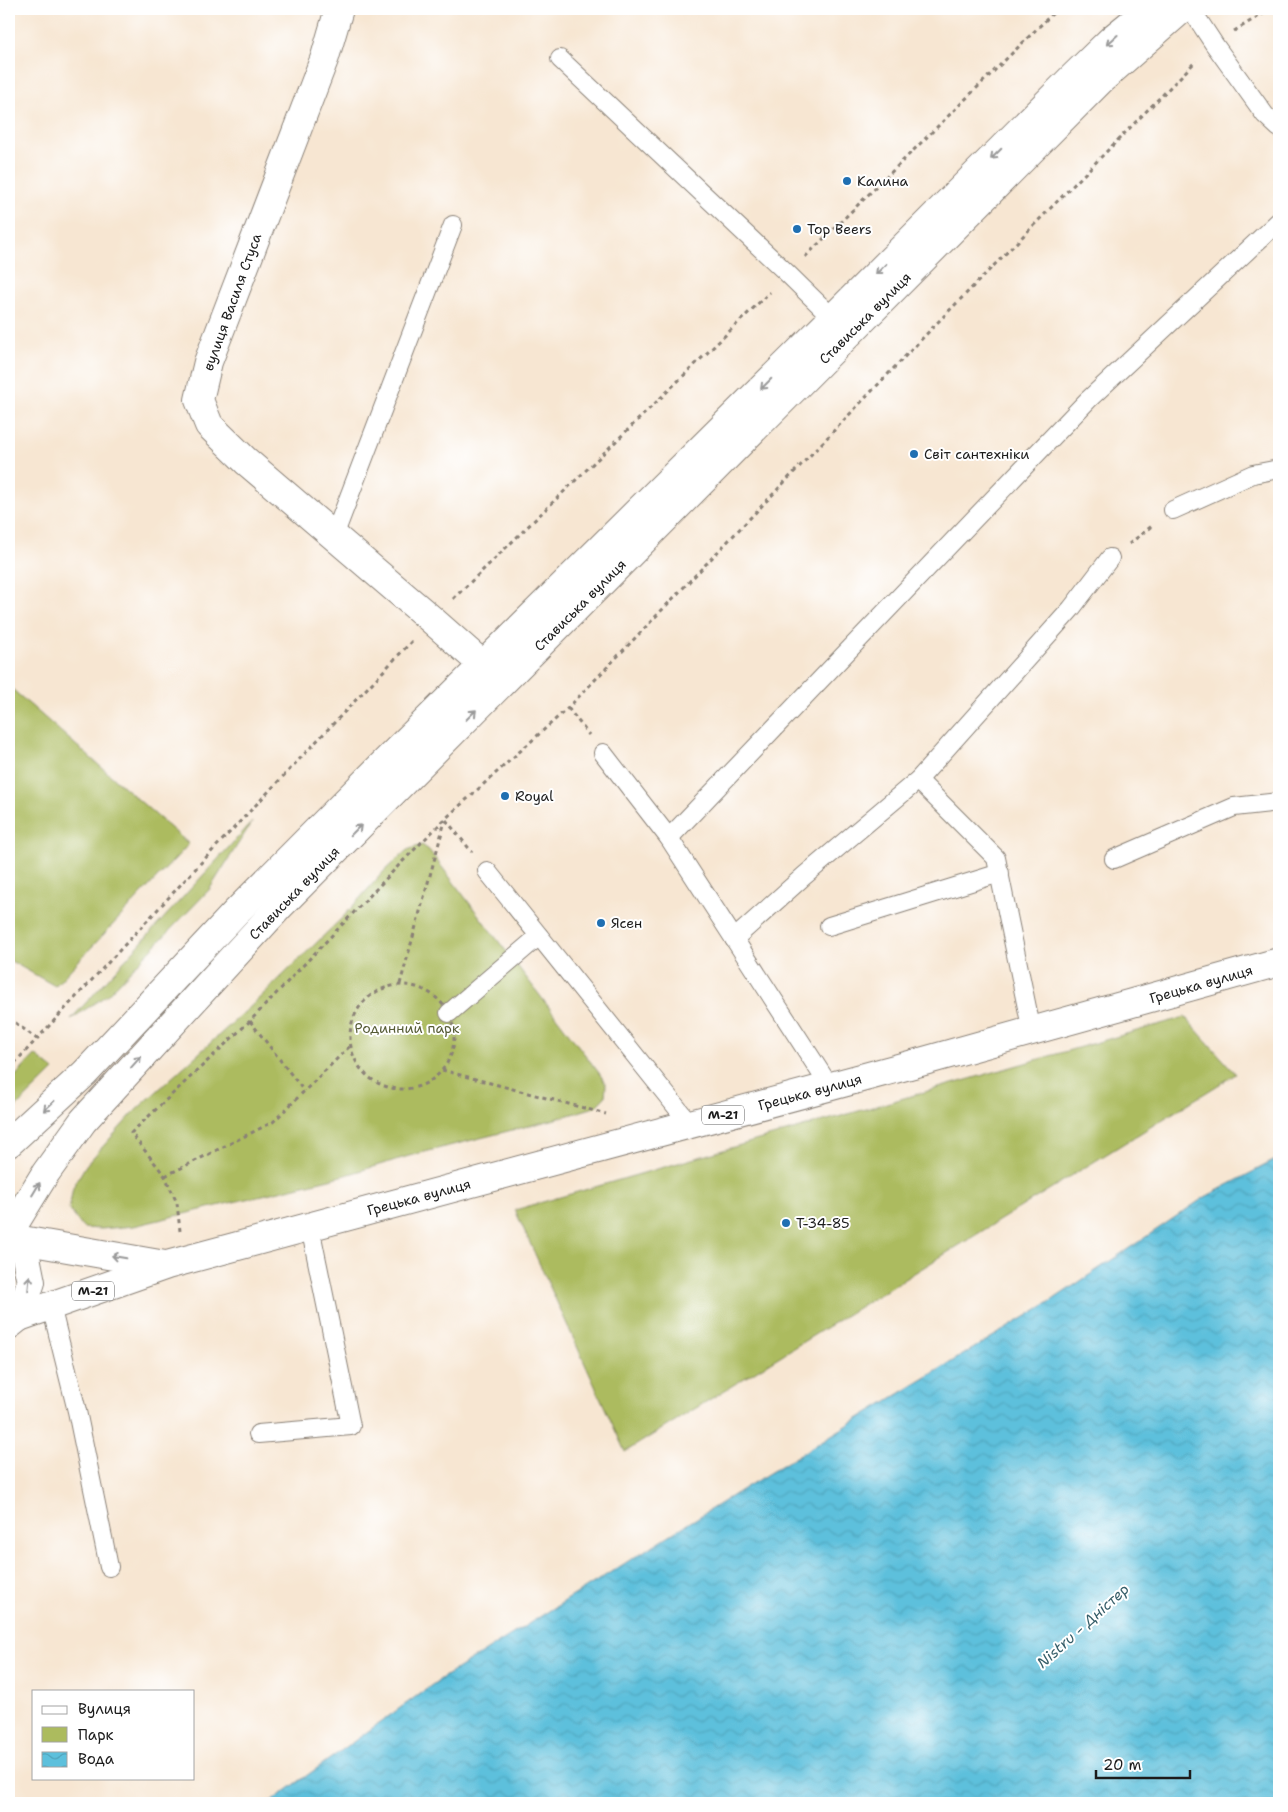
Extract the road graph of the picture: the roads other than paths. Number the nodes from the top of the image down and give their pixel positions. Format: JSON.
{"nodes":[{"id":1,"x":339,"y":9,"type":"edge"},
{"id":2,"x":1149,"y":9,"type":"edge"},
{"id":3,"x":1182,"y":9,"type":"edge"},
{"id":4,"x":1191,"y":9,"type":"edge"},
{"id":5,"x":560,"y":59,"type":"dead end"},
{"id":6,"x":1279,"y":128,"type":"edge"},
{"id":7,"x":1279,"y":221,"type":"edge"},
{"id":8,"x":453,"y":226,"type":"dead end"},
{"id":9,"x":841,"y":326,"type":"junction"},
{"id":10,"x":1279,"y":468,"type":"edge"},
{"id":11,"x":1173,"y":510,"type":"road end"},
{"id":12,"x":334,"y":536,"type":"junction"},
{"id":13,"x":1110,"y":558,"type":"road end"},
{"id":14,"x":483,"y":665,"type":"junction"},
{"id":15,"x":503,"y":683,"type":"junction"},
{"id":16,"x":603,"y":753,"type":"road end"},
{"id":17,"x":918,"y":780,"type":"junction"},
{"id":18,"x":1279,"y":802,"type":"edge"},
{"id":19,"x":668,"y":838,"type":"junction"},
{"id":20,"x":1114,"y":859,"type":"dead end"},
{"id":21,"x":486,"y":871,"type":"road end"},
{"id":22,"x":1000,"y":874,"type":"junction"},
{"id":23,"x":829,"y":926,"type":"dead end"},
{"id":24,"x":539,"y":936,"type":"junction"},
{"id":25,"x":734,"y":939,"type":"junction"},
{"id":26,"x":1279,"y":962,"type":"edge"},
{"id":27,"x":449,"y":1013,"type":"road end"},
{"id":28,"x":1032,"y":1032,"type":"junction"},
{"id":29,"x":830,"y":1087,"type":"junction"},
{"id":30,"x":690,"y":1124,"type":"junction"},
{"id":31,"x":9,"y":1144,"type":"edge"},
{"id":32,"x":310,"y":1227,"type":"junction"},
{"id":33,"x":12,"y":1233,"type":"edge"},
{"id":34,"x":175,"y":1263,"type":"junction"},
{"id":35,"x":51,"y":1306,"type":"junction"},
{"id":36,"x":14,"y":1321,"type":"edge"},
{"id":37,"x":258,"y":1434,"type":"dead end"},
{"id":38,"x":109,"y":1567,"type":"dead end"}],
"edges":[{"from":1,"to":12,"type":"main road","name":"вулиця Василя Стуса"},
{"from":2,"to":9,"type":"main road","name":"Стависька вулиця","one_way":true},
{"from":3,"to":9,"type":"main road","name":"Стависька вулиця"},
{"from":4,"to":6,"type":"lane"},
{"from":5,"to":9,"type":"lane"},
{"from":7,"to":19,"type":"lane"},
{"from":8,"to":12,"type":"lane"},
{"from":9,"to":14,"type":"main road","name":"Стависька вулиця","one_way":true},
{"from":9,"to":15,"type":"main road","name":"Стависька вулиця"},
{"from":10,"to":11,"type":"lane"},
{"from":12,"to":14,"type":"main road","name":"вулиця Василя Стуса"},
{"from":13,"to":17,"type":"lane"},
{"from":14,"to":15,"type":"main road","name":"вулиця Василя Стуса"},
{"from":14,"to":31,"type":"main road","name":"Стависька вулиця","one_way":true},
{"from":33,"to":15,"type":"main road","name":"Стависька вулиця","one_way":true},
{"from":16,"to":19,"type":"lane"},
{"from":17,"to":22,"type":"lane"},
{"from":17,"to":25,"type":"lane"},
{"from":18,"to":20,"type":"lane"},
{"from":19,"to":25,"type":"lane"},
{"from":21,"to":24,"type":"lane"},
{"from":22,"to":23,"type":"lane"},
{"from":22,"to":28,"type":"lane"},
{"from":24,"to":27,"type":"lane"},
{"from":24,"to":30,"type":"lane"},
{"from":25,"to":29,"type":"lane"},
{"from":26,"to":28,"type":"main road","name":"Грецька вулиця","number":"М-21"},
{"from":28,"to":29,"type":"main road","name":"Грецька вулиця","number":"М-21"},
{"from":29,"to":30,"type":"main road","name":"Грецька вулиця","number":"М-21"},
{"from":30,"to":32,"type":"main road","name":"Грецька вулиця","number":"М-21"},
{"from":32,"to":34,"type":"main road","name":"Грецька вулиця","number":"М-21"},
{"from":32,"to":37,"type":"lane"},
{"from":34,"to":33,"type":"main road","name":"Грецька вулиця","number":"М-21","one_way":true},
{"from":36,"to":33,"type":"main road","number":"М-21","one_way":true},
{"from":34,"to":35,"type":"main road","name":"Грецька вулиця","number":"М-21"},
{"from":35,"to":36,"type":"main road","name":"Грецька вулиця","number":"М-21"},
{"from":35,"to":38,"type":"lane"}]}
